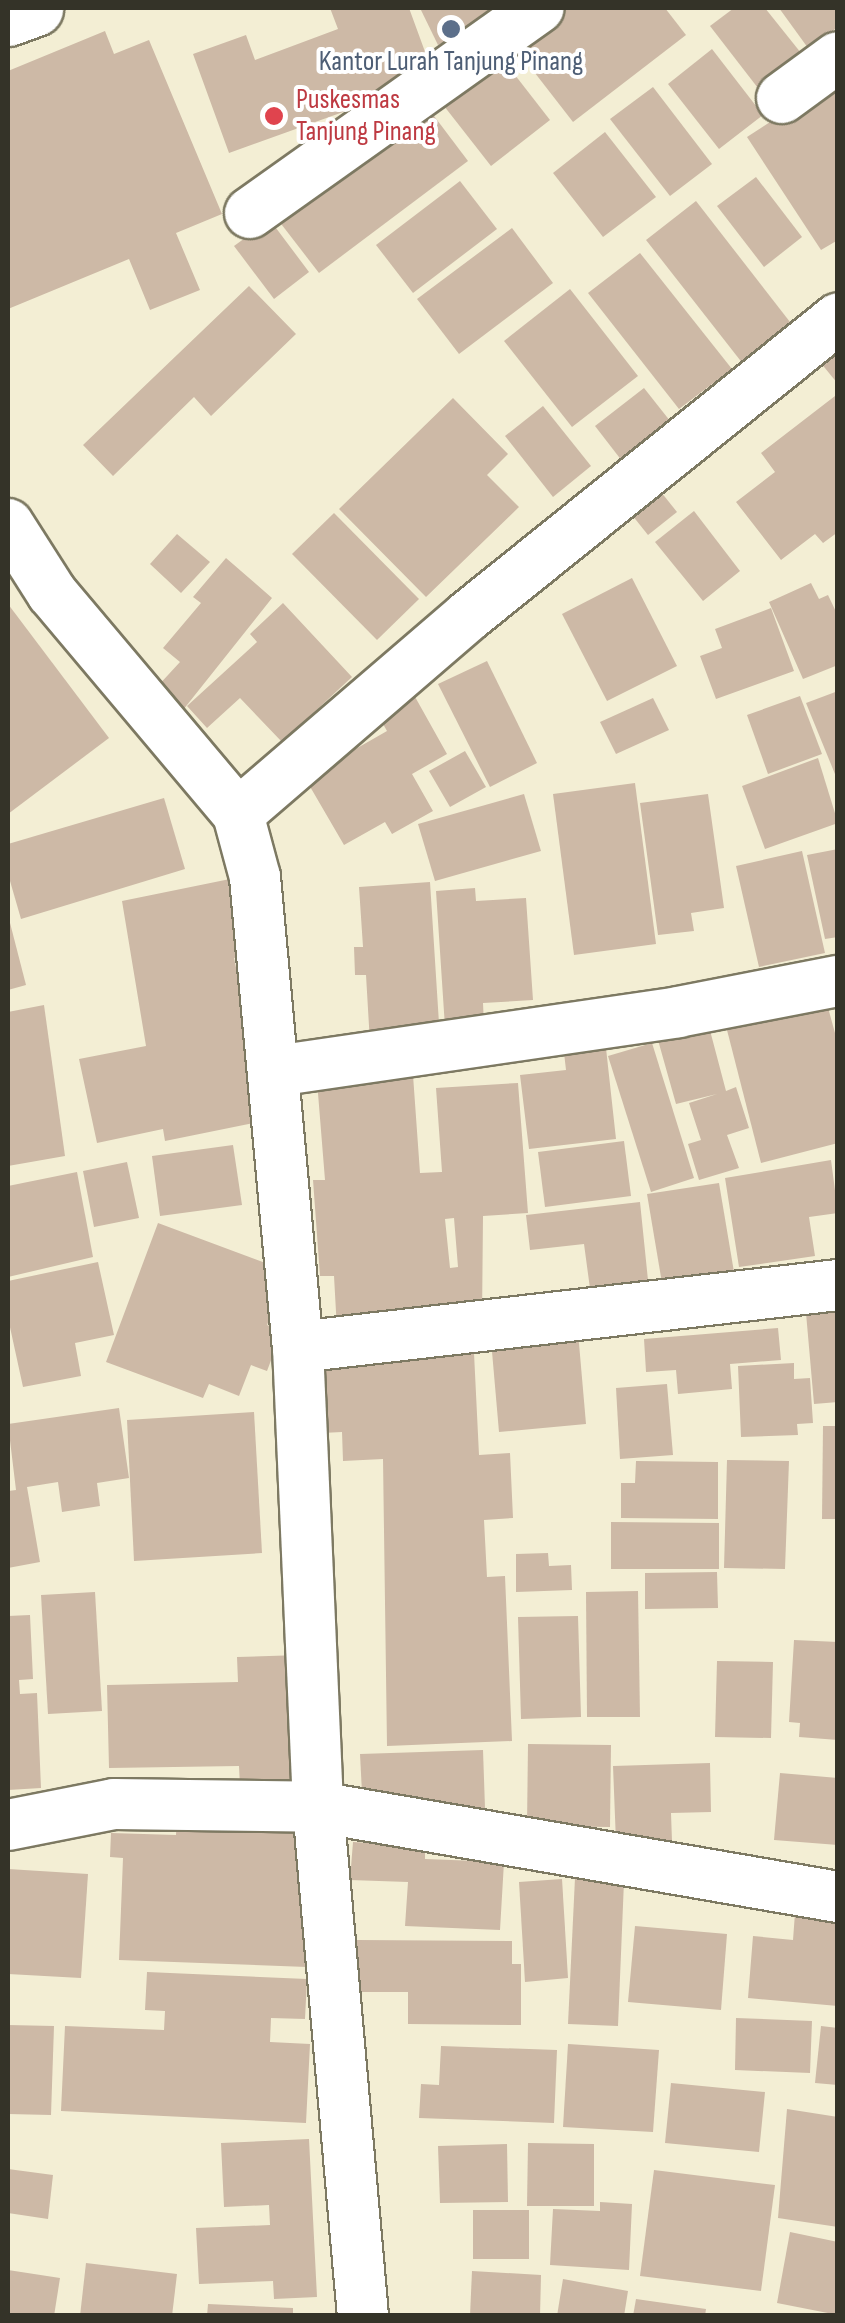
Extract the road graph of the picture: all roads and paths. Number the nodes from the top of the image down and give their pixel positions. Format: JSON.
{"nodes":[{"id":1,"x":34,"y":8,"type":"edge"},
{"id":2,"x":538,"y":8,"type":"edge"},
{"id":3,"x":8,"y":18,"type":"edge"},
{"id":4,"x":838,"y":57,"type":"edge"},
{"id":5,"x":782,"y":98,"type":"dead end"},
{"id":6,"x":250,"y":212,"type":"dead end"},
{"id":7,"x":838,"y":318,"type":"edge"},
{"id":8,"x":8,"y":524,"type":"edge"},
{"id":9,"x":238,"y":814,"type":"junction"},
{"id":10,"x":838,"y":981,"type":"edge"},
{"id":11,"x":276,"y":1071,"type":"junction"},
{"id":12,"x":838,"y":1285,"type":"edge"},
{"id":13,"x":298,"y":1347,"type":"junction"},
{"id":14,"x":318,"y":1807,"type":"junction"},
{"id":15,"x":8,"y":1825,"type":"edge"},
{"id":16,"x":838,"y":1896,"type":"edge"},
{"id":17,"x":363,"y":2316,"type":"edge"}],
"edges":[{"from":1,"to":3,"type":"street"},
{"from":2,"to":6,"type":"street"},
{"from":4,"to":5,"type":"street"},
{"from":7,"to":9,"type":"street"},
{"from":8,"to":9,"type":"street"},
{"from":9,"to":11,"type":"street"},
{"from":10,"to":11,"type":"street"},
{"from":11,"to":13,"type":"street"},
{"from":12,"to":13,"type":"street"},
{"from":13,"to":14,"type":"street"},
{"from":14,"to":15,"type":"street"},
{"from":14,"to":16,"type":"street"},
{"from":14,"to":17,"type":"street"}]}
